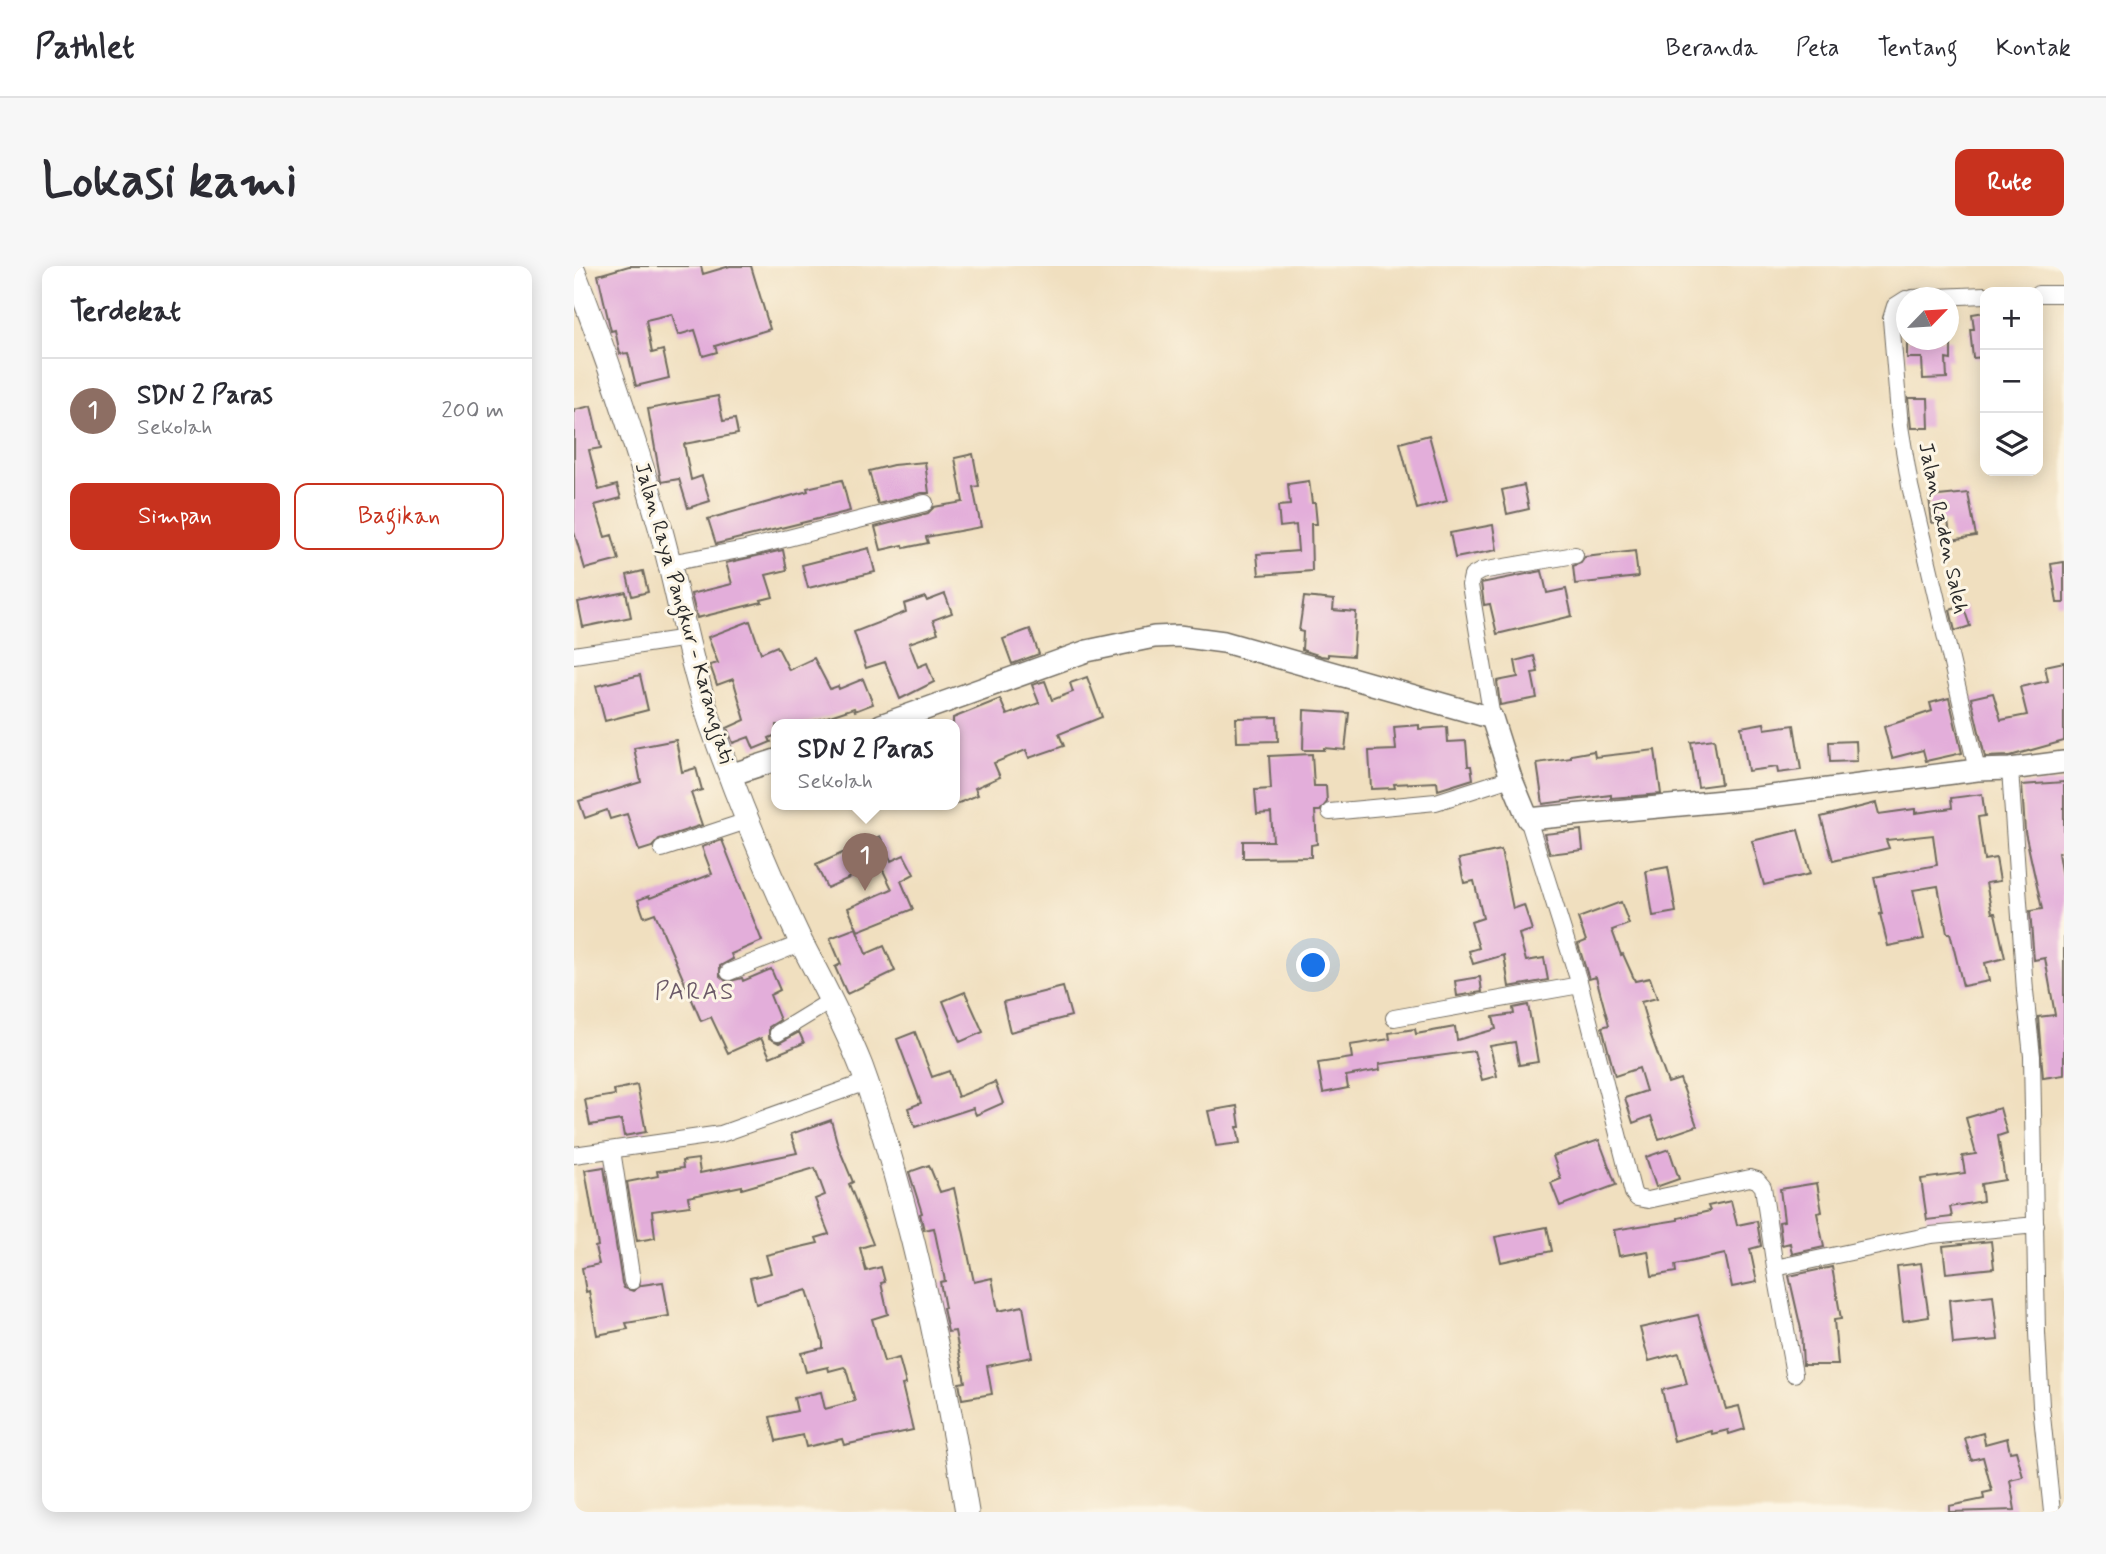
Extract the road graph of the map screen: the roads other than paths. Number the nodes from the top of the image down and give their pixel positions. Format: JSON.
{"nodes":[{"id":1,"x":574,"y":272,"type":"edge"},
{"id":2,"x":2043,"y":294,"type":"edge"},
{"id":3,"x":2064,"y":294,"type":"edge"},
{"id":4,"x":1980,"y":295,"type":"edge"},
{"id":5,"x":1959,"y":296,"type":"edge"},
{"id":6,"x":1896,"y":305,"type":"edge"},
{"id":7,"x":925,"y":503,"type":"dead end"},
{"id":8,"x":1575,"y":555,"type":"dead end"},
{"id":9,"x":669,"y":563,"type":"junction"},
{"id":10,"x":687,"y":638,"type":"junction"},
{"id":11,"x":574,"y":655,"type":"edge"},
{"id":12,"x":1492,"y":718,"type":"junction"},
{"id":13,"x":898,"y":719,"type":"edge"},
{"id":14,"x":771,"y":762,"type":"edge"},
{"id":15,"x":2064,"y":762,"type":"edge"},
{"id":16,"x":2010,"y":769,"type":"junction"},
{"id":17,"x":1977,"y":770,"type":"junction"},
{"id":18,"x":730,"y":775,"type":"junction"},
{"id":19,"x":1511,"y":778,"type":"junction"},
{"id":20,"x":1330,"y":812,"type":"dead end"},
{"id":21,"x":1528,"y":819,"type":"junction"},
{"id":22,"x":747,"y":821,"type":"junction"},
{"id":23,"x":662,"y":849,"type":"dead end"},
{"id":24,"x":802,"y":943,"type":"junction"},
{"id":25,"x":729,"y":972,"type":"dead end"},
{"id":26,"x":1580,"y":985,"type":"junction"},
{"id":27,"x":832,"y":1000,"type":"junction"},
{"id":28,"x":1394,"y":1018,"type":"dead end"},
{"id":29,"x":778,"y":1033,"type":"dead end"},
{"id":30,"x":866,"y":1082,"type":"junction"},
{"id":31,"x":612,"y":1150,"type":"junction"},
{"id":32,"x":574,"y":1155,"type":"edge"},
{"id":33,"x":2036,"y":1225,"type":"junction"},
{"id":34,"x":1775,"y":1268,"type":"junction"},
{"id":35,"x":632,"y":1281,"type":"dead end"},
{"id":36,"x":1794,"y":1374,"type":"dead end"},
{"id":37,"x":967,"y":1512,"type":"edge"},
{"id":38,"x":2052,"y":1512,"type":"edge"}],
"edges":[{"from":1,"to":9,"type":"main road","name":"Jalan Raya Pangkur - Karangjati"},
{"from":2,"to":3,"type":"street"},
{"from":4,"to":5,"type":"street"},
{"from":6,"to":17,"type":"street","name":"Jalan Raden Saleh"},
{"from":7,"to":9,"type":"street"},
{"from":8,"to":12,"type":"street"},
{"from":9,"to":10,"type":"main road","name":"Jalan Raya Pangkur - Karangjati"},
{"from":10,"to":11,"type":"street"},
{"from":10,"to":18,"type":"main road","name":"Jalan Raya Pangkur - Karangjati"},
{"from":12,"to":13,"type":"street"},
{"from":12,"to":19,"type":"street"},
{"from":14,"to":18,"type":"street"},
{"from":15,"to":16,"type":"street"},
{"from":16,"to":17,"type":"street"},
{"from":16,"to":33,"type":"street"},
{"from":17,"to":21,"type":"street"},
{"from":18,"to":22,"type":"main road","name":"Jalan Raya Pangkur - Karangjati"},
{"from":19,"to":20,"type":"street"},
{"from":19,"to":21,"type":"street"},
{"from":21,"to":26,"type":"street"},
{"from":22,"to":23,"type":"street"},
{"from":22,"to":24,"type":"main road","name":"Jalan Raya Pangkur - Karangjati"},
{"from":24,"to":25,"type":"street"},
{"from":24,"to":27,"type":"main road","name":"Jalan Raya Pangkur - Karangjati"},
{"from":26,"to":28,"type":"street"},
{"from":26,"to":34,"type":"street"},
{"from":27,"to":29,"type":"street"},
{"from":27,"to":30,"type":"main road","name":"Jalan Raya Pangkur - Karangjati"},
{"from":30,"to":31,"type":"street"},
{"from":30,"to":37,"type":"main road","name":"Jalan Raya Pangkur - Karangjati"},
{"from":31,"to":32,"type":"street"},
{"from":31,"to":35,"type":"street"},
{"from":33,"to":34,"type":"street"},
{"from":33,"to":38,"type":"street"},
{"from":34,"to":36,"type":"street"}]}
